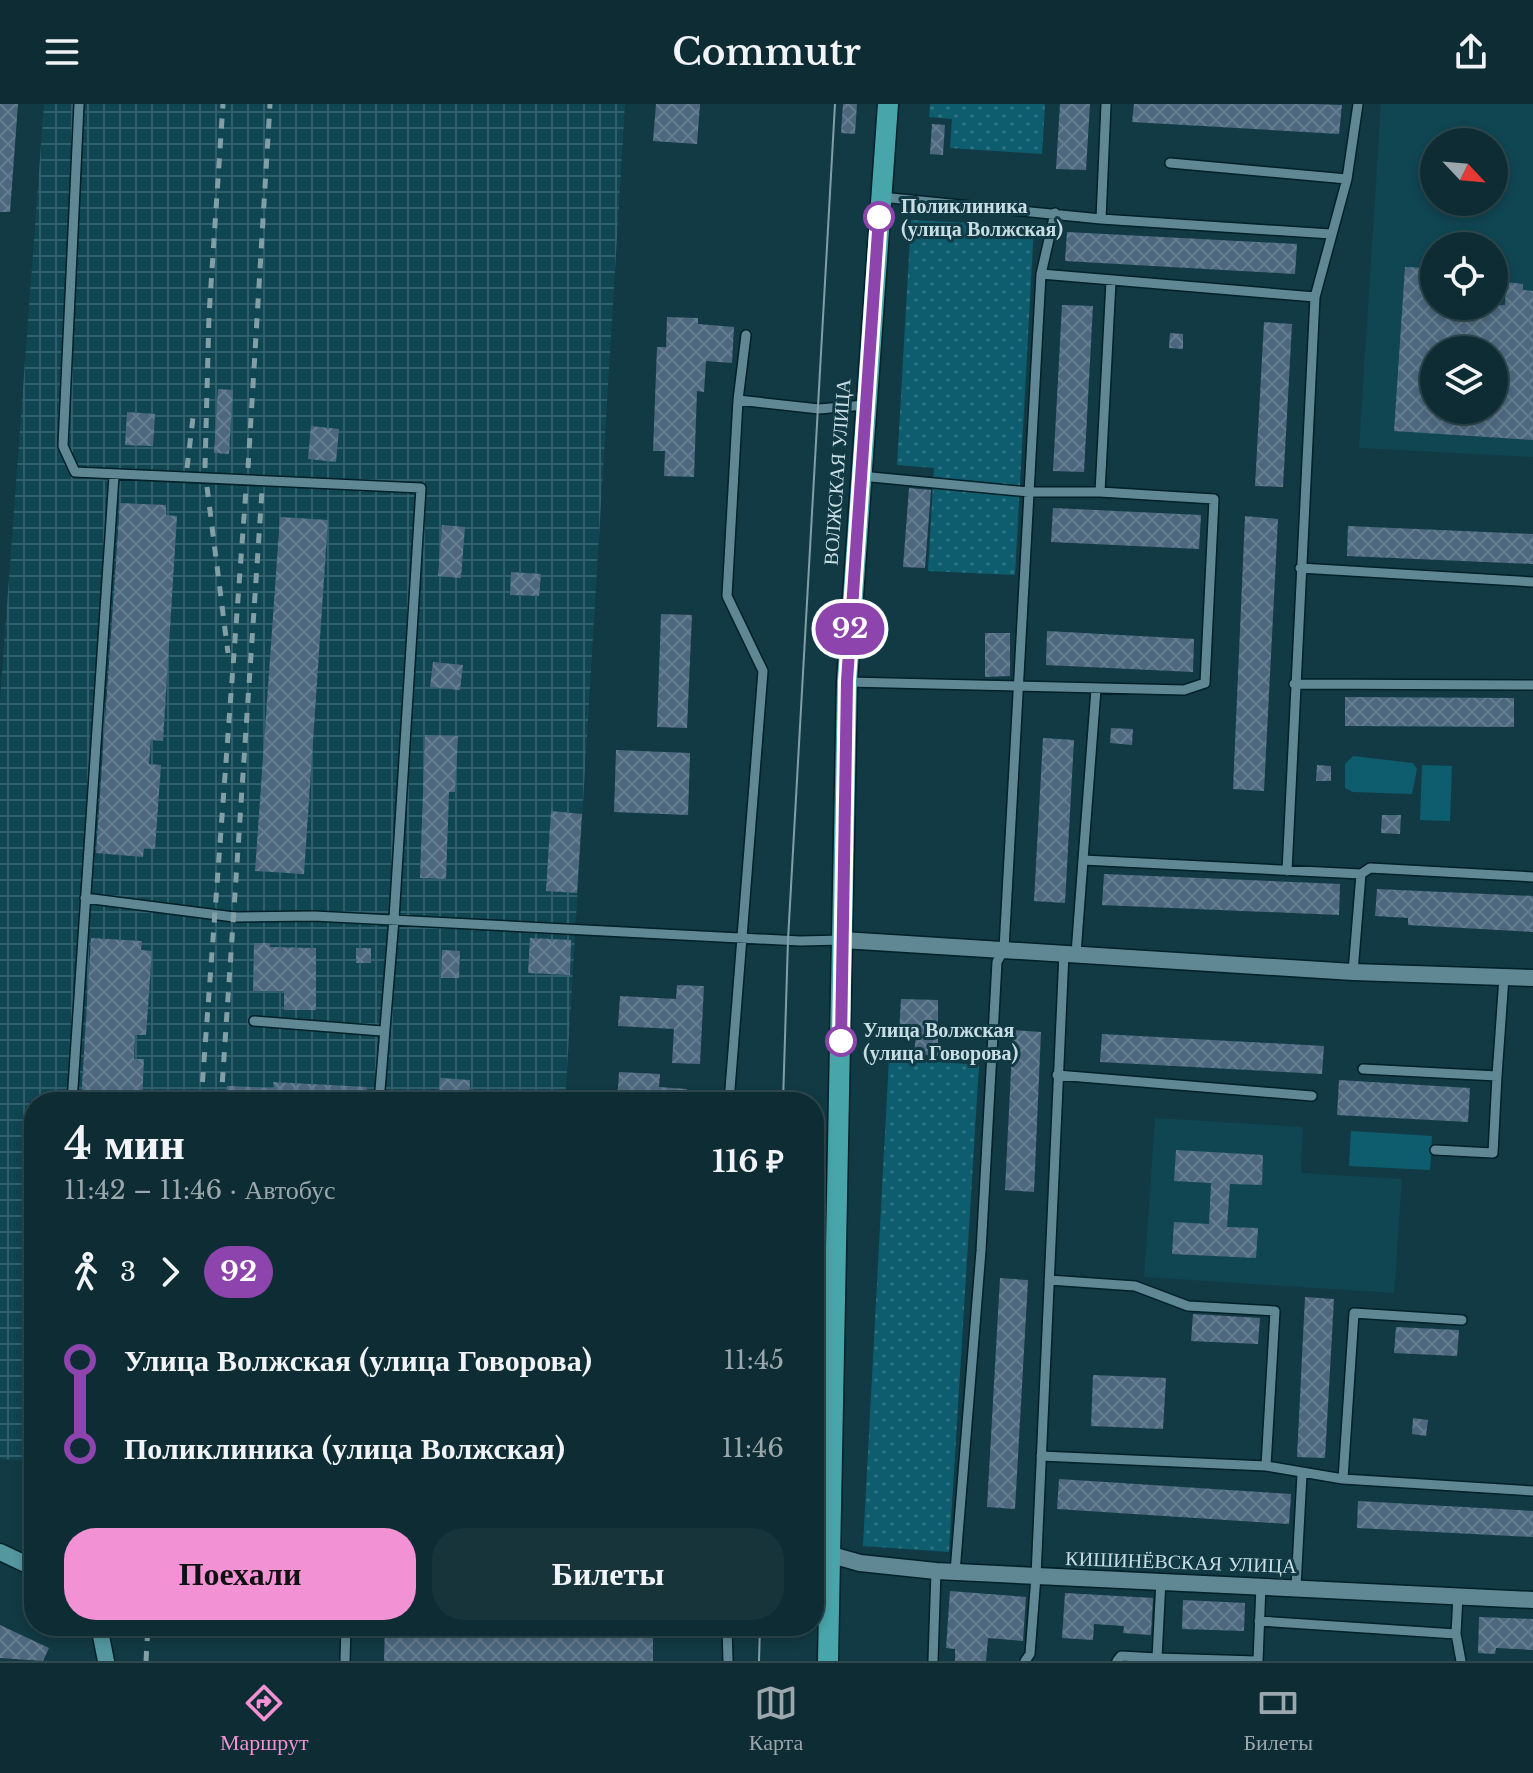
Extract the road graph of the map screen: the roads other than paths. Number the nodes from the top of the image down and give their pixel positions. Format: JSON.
{"nodes":[{"id":1,"x":79,"y":104,"type":"edge"},
{"id":2,"x":888,"y":104,"type":"edge"},
{"id":3,"x":1106,"y":104,"type":"edge"},
{"id":4,"x":1358,"y":104,"type":"edge"},
{"id":5,"x":1170,"y":163,"type":"dead end"},
{"id":6,"x":1347,"y":179,"type":"junction"},
{"id":7,"x":881,"y":197,"type":"junction"},
{"id":8,"x":1055,"y":213,"type":"junction"},
{"id":9,"x":1101,"y":219,"type":"junction"},
{"id":10,"x":1331,"y":234,"type":"junction"},
{"id":11,"x":1041,"y":274,"type":"junction"},
{"id":12,"x":1111,"y":281,"type":"junction"},
{"id":13,"x":1315,"y":297,"type":"junction"},
{"id":14,"x":746,"y":335,"type":"dead end"},
{"id":15,"x":738,"y":400,"type":"junction"},
{"id":16,"x":865,"y":405,"type":"junction"},
{"id":17,"x":114,"y":476,"type":"junction"},
{"id":18,"x":861,"y":476,"type":"junction"},
{"id":19,"x":1029,"y":492,"type":"junction"},
{"id":20,"x":1100,"y":492,"type":"junction"},
{"id":21,"x":1300,"y":568,"type":"junction"},
{"id":22,"x":1533,"y":582,"type":"edge"},
{"id":23,"x":847,"y":681,"type":"junction"},
{"id":24,"x":1294,"y":684,"type":"junction"},
{"id":25,"x":1533,"y":685,"type":"edge"},
{"id":26,"x":1019,"y":686,"type":"junction"},
{"id":27,"x":1096,"y":689,"type":"junction"},
{"id":28,"x":1083,"y":860,"type":"junction"},
{"id":29,"x":1287,"y":871,"type":"junction"},
{"id":30,"x":1361,"y":874,"type":"junction"},
{"id":31,"x":1533,"y":877,"type":"edge"},
{"id":32,"x":85,"y":898,"type":"junction"},
{"id":33,"x":394,"y":919,"type":"junction"},
{"id":34,"x":740,"y":937,"type":"junction"},
{"id":35,"x":843,"y":940,"type":"junction"},
{"id":36,"x":1004,"y":949,"type":"junction"},
{"id":37,"x":1070,"y":954,"type":"junction"},
{"id":38,"x":1353,"y":972,"type":"junction"},
{"id":39,"x":1504,"y":977,"type":"junction"},
{"id":40,"x":1533,"y":978,"type":"edge"},
{"id":41,"x":254,"y":1021,"type":"dead end"},
{"id":42,"x":382,"y":1031,"type":"junction"},
{"id":43,"x":1363,"y":1069,"type":"dead end"},
{"id":44,"x":1057,"y":1075,"type":"junction"},
{"id":45,"x":1497,"y":1076,"type":"junction"},
{"id":46,"x":73,"y":1092,"type":"edge"},
{"id":47,"x":379,"y":1092,"type":"edge"},
{"id":48,"x":730,"y":1092,"type":"edge"},
{"id":49,"x":1312,"y":1096,"type":"dead end"},
{"id":50,"x":1435,"y":1150,"type":"dead end"},
{"id":51,"x":1049,"y":1280,"type":"junction"},
{"id":52,"x":1462,"y":1320,"type":"dead end"},
{"id":53,"x":1041,"y":1456,"type":"junction"},
{"id":54,"x":1266,"y":1466,"type":"junction"},
{"id":55,"x":1302,"y":1474,"type":"junction"},
{"id":56,"x":1343,"y":1479,"type":"junction"},
{"id":57,"x":1533,"y":1491,"type":"edge"},
{"id":58,"x":824,"y":1494,"type":"edge"},
{"id":59,"x":0,"y":1552,"type":"edge"},
{"id":60,"x":824,"y":1553,"type":"edge"},
{"id":61,"x":24,"y":1563,"type":"edge"},
{"id":62,"x":936,"y":1571,"type":"junction"},
{"id":63,"x":955,"y":1572,"type":"junction"},
{"id":64,"x":1036,"y":1576,"type":"junction"},
{"id":65,"x":1161,"y":1580,"type":"junction"},
{"id":66,"x":1261,"y":1585,"type":"junction"},
{"id":67,"x":1296,"y":1587,"type":"junction"},
{"id":68,"x":824,"y":1588,"type":"edge"},
{"id":69,"x":1458,"y":1595,"type":"junction"},
{"id":70,"x":1533,"y":1600,"type":"edge"},
{"id":71,"x":1259,"y":1621,"type":"junction"},
{"id":72,"x":1456,"y":1634,"type":"junction"},
{"id":73,"x":101,"y":1636,"type":"edge"},
{"id":74,"x":346,"y":1636,"type":"edge"},
{"id":75,"x":727,"y":1636,"type":"edge"},
{"id":76,"x":1157,"y":1658,"type":"junction"},
{"id":77,"x":933,"y":1660,"type":"edge"},
{"id":78,"x":106,"y":1661,"type":"edge"},
{"id":79,"x":345,"y":1661,"type":"edge"},
{"id":80,"x":728,"y":1661,"type":"edge"},
{"id":81,"x":828,"y":1661,"type":"edge"},
{"id":82,"x":1025,"y":1661,"type":"edge"},
{"id":83,"x":1117,"y":1661,"type":"edge"},
{"id":84,"x":1257,"y":1661,"type":"edge"},
{"id":85,"x":1461,"y":1661,"type":"edge"}],
"edges":[{"from":1,"to":17,"type":"lane"},
{"from":2,"to":7,"type":"main road","name":"ВОЛЖСКАЯ УЛИЦА"},
{"from":3,"to":9,"type":"lane"},
{"from":4,"to":6,"type":"lane"},
{"from":5,"to":6,"type":"lane"},
{"from":6,"to":10,"type":"lane"},
{"from":7,"to":8,"type":"lane"},
{"from":7,"to":16,"type":"main road","name":"ВОЛЖСКАЯ УЛИЦА"},
{"from":8,"to":9,"type":"lane"},
{"from":8,"to":11,"type":"lane"},
{"from":9,"to":10,"type":"lane"},
{"from":10,"to":13,"type":"lane"},
{"from":11,"to":12,"type":"lane"},
{"from":11,"to":19,"type":"lane"},
{"from":12,"to":13,"type":"lane"},
{"from":12,"to":20,"type":"lane"},
{"from":13,"to":21,"type":"lane"},
{"from":14,"to":15,"type":"lane"},
{"from":15,"to":16,"type":"lane"},
{"from":15,"to":34,"type":"lane"},
{"from":16,"to":18,"type":"main road","name":"ВОЛЖСКАЯ УЛИЦА"},
{"from":17,"to":32,"type":"lane"},
{"from":17,"to":33,"type":"lane"},
{"from":18,"to":19,"type":"lane"},
{"from":18,"to":23,"type":"main road","name":"ВОЛЖСКАЯ УЛИЦА"},
{"from":19,"to":20,"type":"lane"},
{"from":19,"to":26,"type":"lane"},
{"from":20,"to":27,"type":"lane"},
{"from":21,"to":22,"type":"lane"},
{"from":21,"to":24,"type":"lane"},
{"from":23,"to":26,"type":"lane"},
{"from":23,"to":35,"type":"main road","name":"ВОЛЖСКАЯ УЛИЦА"},
{"from":24,"to":25,"type":"lane"},
{"from":24,"to":29,"type":"lane"},
{"from":26,"to":27,"type":"lane"},
{"from":26,"to":36,"type":"lane"},
{"from":27,"to":28,"type":"lane"},
{"from":28,"to":29,"type":"lane"},
{"from":28,"to":37,"type":"lane"},
{"from":29,"to":30,"type":"lane"},
{"from":30,"to":31,"type":"lane"},
{"from":30,"to":38,"type":"lane"},
{"from":32,"to":33,"type":"lane"},
{"from":32,"to":46,"type":"lane"},
{"from":33,"to":34,"type":"lane"},
{"from":33,"to":42,"type":"lane"},
{"from":34,"to":35,"type":"lane"},
{"from":34,"to":48,"type":"lane"},
{"from":35,"to":36,"type":"street"},
{"from":35,"to":58,"type":"main road","name":"ВОЛЖСКАЯ УЛИЦА"},
{"from":36,"to":37,"type":"street"},
{"from":36,"to":63,"type":"lane"},
{"from":37,"to":38,"type":"street"},
{"from":37,"to":44,"type":"lane"},
{"from":38,"to":39,"type":"street"},
{"from":39,"to":40,"type":"street"},
{"from":39,"to":45,"type":"lane"},
{"from":41,"to":42,"type":"lane"},
{"from":42,"to":47,"type":"lane"},
{"from":43,"to":45,"type":"lane"},
{"from":44,"to":49,"type":"lane"},
{"from":44,"to":51,"type":"lane"},
{"from":45,"to":50,"type":"lane"},
{"from":51,"to":53,"type":"lane"},
{"from":51,"to":54,"type":"lane"},
{"from":52,"to":56,"type":"lane"},
{"from":53,"to":54,"type":"lane"},
{"from":53,"to":64,"type":"lane"},
{"from":54,"to":55,"type":"lane"},
{"from":55,"to":56,"type":"lane"},
{"from":55,"to":67,"type":"lane"},
{"from":56,"to":57,"type":"lane"},
{"from":59,"to":61,"type":"street"},
{"from":60,"to":62,"type":"street","name":"КИШИНЁВСКАЯ УЛИЦА"},
{"from":62,"to":63,"type":"street","name":"КИШИНЁВСКАЯ УЛИЦА"},
{"from":62,"to":77,"type":"lane"},
{"from":63,"to":64,"type":"street","name":"КИШИНЁВСКАЯ УЛИЦА"},
{"from":64,"to":65,"type":"street","name":"КИШИНЁВСКАЯ УЛИЦА"},
{"from":64,"to":82,"type":"lane"},
{"from":65,"to":66,"type":"street","name":"КИШИНЁВСКАЯ УЛИЦА"},
{"from":65,"to":76,"type":"lane"},
{"from":66,"to":67,"type":"street","name":"КИШИНЁВСКАЯ УЛИЦА"},
{"from":66,"to":71,"type":"lane"},
{"from":67,"to":69,"type":"street","name":"КИШИНЁВСКАЯ УЛИЦА"},
{"from":68,"to":81,"type":"main road","name":"ВОЛЖСКАЯ УЛИЦА"},
{"from":69,"to":70,"type":"street","name":"КИШИНЁВСКАЯ УЛИЦА"},
{"from":69,"to":72,"type":"lane"},
{"from":71,"to":72,"type":"lane"},
{"from":71,"to":84,"type":"lane"},
{"from":72,"to":85,"type":"lane"},
{"from":73,"to":78,"type":"street"},
{"from":74,"to":79,"type":"lane"},
{"from":75,"to":80,"type":"lane"},
{"from":76,"to":83,"type":"lane"},
{"from":76,"to":84,"type":"lane"}]}
